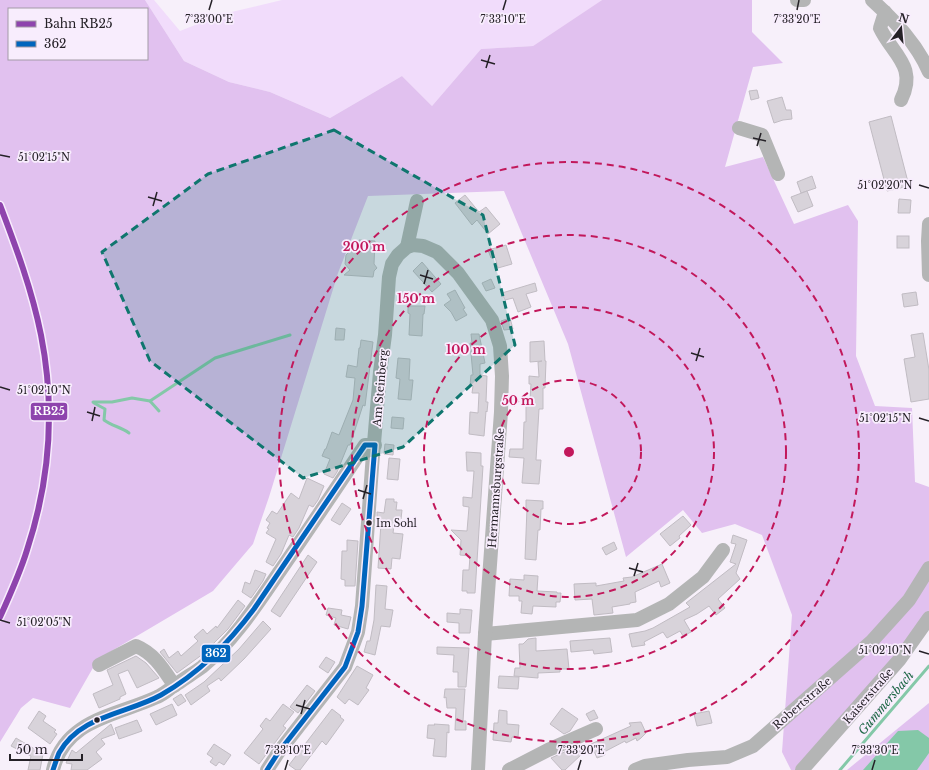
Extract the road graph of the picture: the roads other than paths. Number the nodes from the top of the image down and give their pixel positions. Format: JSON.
{"nodes":[{"id":1,"x":797,"y":0,"type":"edge"},
{"id":2,"x":804,"y":0,"type":"edge"},
{"id":3,"x":872,"y":0,"type":"edge"},
{"id":4,"x":885,"y":12,"type":"junction"},
{"id":5,"x":929,"y":72,"type":"edge"},
{"id":6,"x":902,"y":100,"type":"dead end"},
{"id":7,"x":739,"y":128,"type":"dead end"},
{"id":8,"x":778,"y":174,"type":"dead end"},
{"id":9,"x":417,"y":201,"type":"dead end"},
{"id":10,"x":929,"y":224,"type":"edge"},
{"id":11,"x":407,"y":247,"type":"junction"},
{"id":12,"x":929,"y":275,"type":"edge"},
{"id":13,"x":375,"y":445,"type":"junction"},
{"id":14,"x":723,"y":550,"type":"dead end"},
{"id":15,"x":929,"y":568,"type":"edge"},
{"id":16,"x":929,"y":618,"type":"edge"},
{"id":17,"x":485,"y":634,"type":"junction"},
{"id":18,"x":99,"y":665,"type":"dead end"},
{"id":19,"x":174,"y":686,"type":"junction"},
{"id":20,"x":596,"y":729,"type":"dead end"},
{"id":21,"x":53,"y":770,"type":"edge"},
{"id":22,"x":267,"y":770,"type":"edge"},
{"id":23,"x":478,"y":770,"type":"edge"},
{"id":24,"x":509,"y":770,"type":"edge"},
{"id":25,"x":635,"y":770,"type":"edge"},
{"id":26,"x":802,"y":770,"type":"edge"}],
"edges":[{"from":1,"to":2,"type":"street"},
{"from":3,"to":4,"type":"street"},
{"from":4,"to":5,"type":"street"},
{"from":4,"to":6,"type":"street"},
{"from":7,"to":8,"type":"street"},
{"from":9,"to":11,"type":"street"},
{"from":10,"to":12,"type":"street"},
{"from":11,"to":13,"type":"street","name":"Am Steinberg"},
{"from":11,"to":17,"type":"street","name":"Hermannsburgstraße"},
{"from":13,"to":19,"type":"street"},
{"from":13,"to":22,"type":"street","name":"Am Steinberg"},
{"from":14,"to":17,"type":"street"},
{"from":15,"to":25,"type":"street","name":"Robertstraße"},
{"from":16,"to":26,"type":"street","name":"Kaiserstraße"},
{"from":17,"to":23,"type":"street","name":"Hermannsburgstraße"},
{"from":18,"to":19,"type":"street"},
{"from":19,"to":21,"type":"street"},
{"from":20,"to":24,"type":"street"}]}
